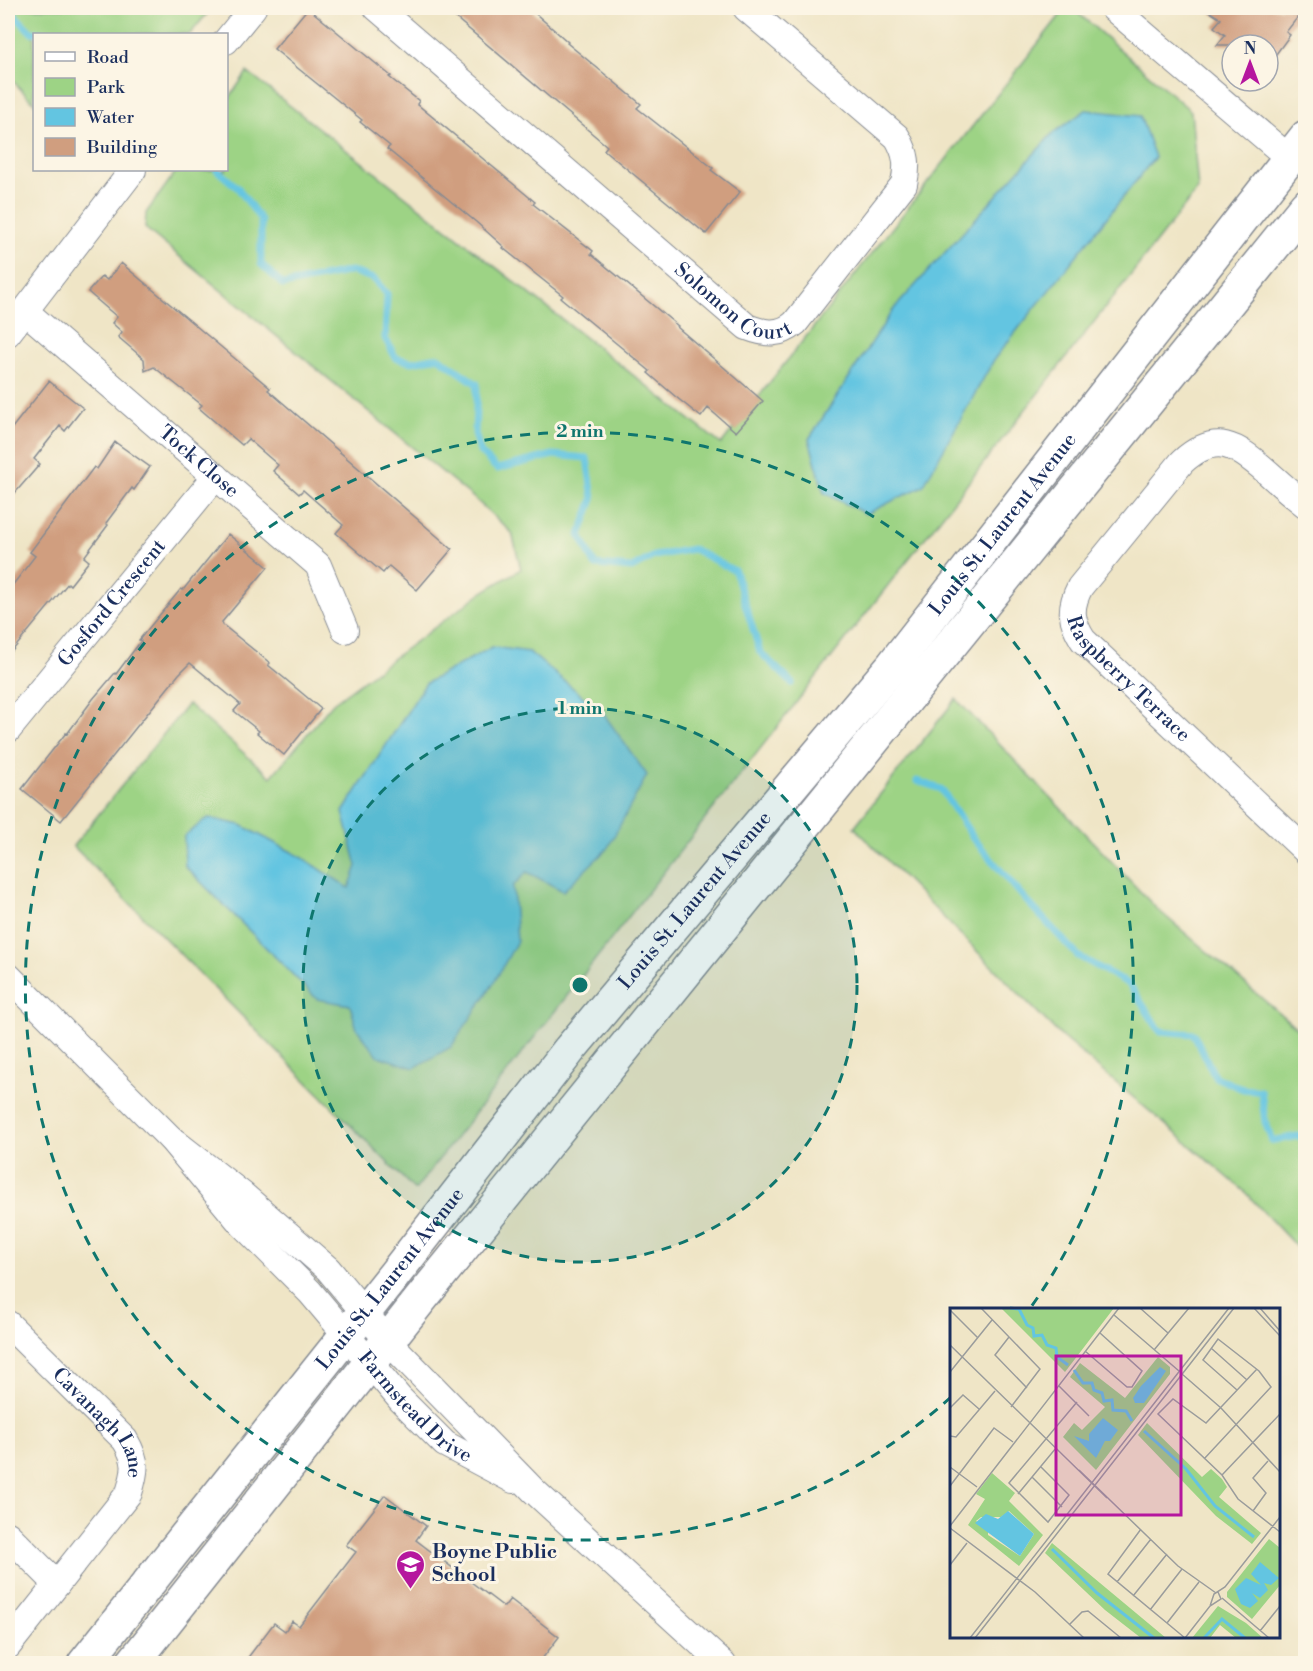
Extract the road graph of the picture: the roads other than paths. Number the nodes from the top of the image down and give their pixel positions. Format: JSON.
{"nodes":[{"id":1,"x":253,"y":8,"type":"edge"},
{"id":2,"x":377,"y":8,"type":"edge"},
{"id":3,"x":746,"y":8,"type":"edge"},
{"id":4,"x":1113,"y":8,"type":"edge"},
{"id":5,"x":228,"y":39,"type":"edge"},
{"id":6,"x":1297,"y":148,"type":"edge"},
{"id":7,"x":132,"y":171,"type":"edge"},
{"id":8,"x":1305,"y":206,"type":"edge"},
{"id":9,"x":25,"y":311,"type":"junction"},
{"id":10,"x":8,"y":333,"type":"edge"},
{"id":11,"x":216,"y":476,"type":"junction"},
{"id":12,"x":1305,"y":505,"type":"edge"},
{"id":13,"x":345,"y":630,"type":"dead end"},
{"id":14,"x":8,"y":730,"type":"edge"},
{"id":15,"x":1305,"y":851,"type":"edge"},
{"id":16,"x":8,"y":976,"type":"edge"},
{"id":17,"x":355,"y":1323,"type":"junction"},
{"id":18,"x":8,"y":1324,"type":"edge"},
{"id":19,"x":379,"y":1352,"type":"junction"},
{"id":20,"x":8,"y":1535,"type":"edge"},
{"id":21,"x":57,"y":1584,"type":"junction"},
{"id":22,"x":8,"y":1646,"type":"edge"},
{"id":23,"x":84,"y":1664,"type":"edge"},
{"id":24,"x":132,"y":1664,"type":"edge"},
{"id":25,"x":723,"y":1664,"type":"edge"}],
"edges":[{"from":1,"to":5,"type":"street"},
{"from":2,"to":3,"type":"street","name":"Solomon Court"},
{"from":4,"to":6,"type":"street"},
{"from":6,"to":17,"type":"main road","name":"Louis St. Laurent Avenue"},
{"from":7,"to":9,"type":"street"},
{"from":8,"to":19,"type":"main road","name":"Louis St. Laurent Avenue"},
{"from":9,"to":10,"type":"street"},
{"from":9,"to":11,"type":"street","name":"Tock Close"},
{"from":11,"to":13,"type":"street","name":"Tock Close"},
{"from":11,"to":14,"type":"street","name":"Gosford Crescent"},
{"from":12,"to":15,"type":"street","name":"Raspberry Terrace"},
{"from":16,"to":17,"type":"street","name":"Farmstead Drive"},
{"from":17,"to":19,"type":"street","name":"Farmstead Drive"},
{"from":17,"to":23,"type":"main road","name":"Louis St. Laurent Avenue"},
{"from":18,"to":21,"type":"street","name":"Cavanagh Lane"},
{"from":19,"to":24,"type":"main road","name":"Louis St. Laurent Avenue"},
{"from":19,"to":25,"type":"street","name":"Farmstead Drive"},
{"from":20,"to":21,"type":"street"},
{"from":21,"to":22,"type":"street","name":"Cavanagh Lane"}]}
